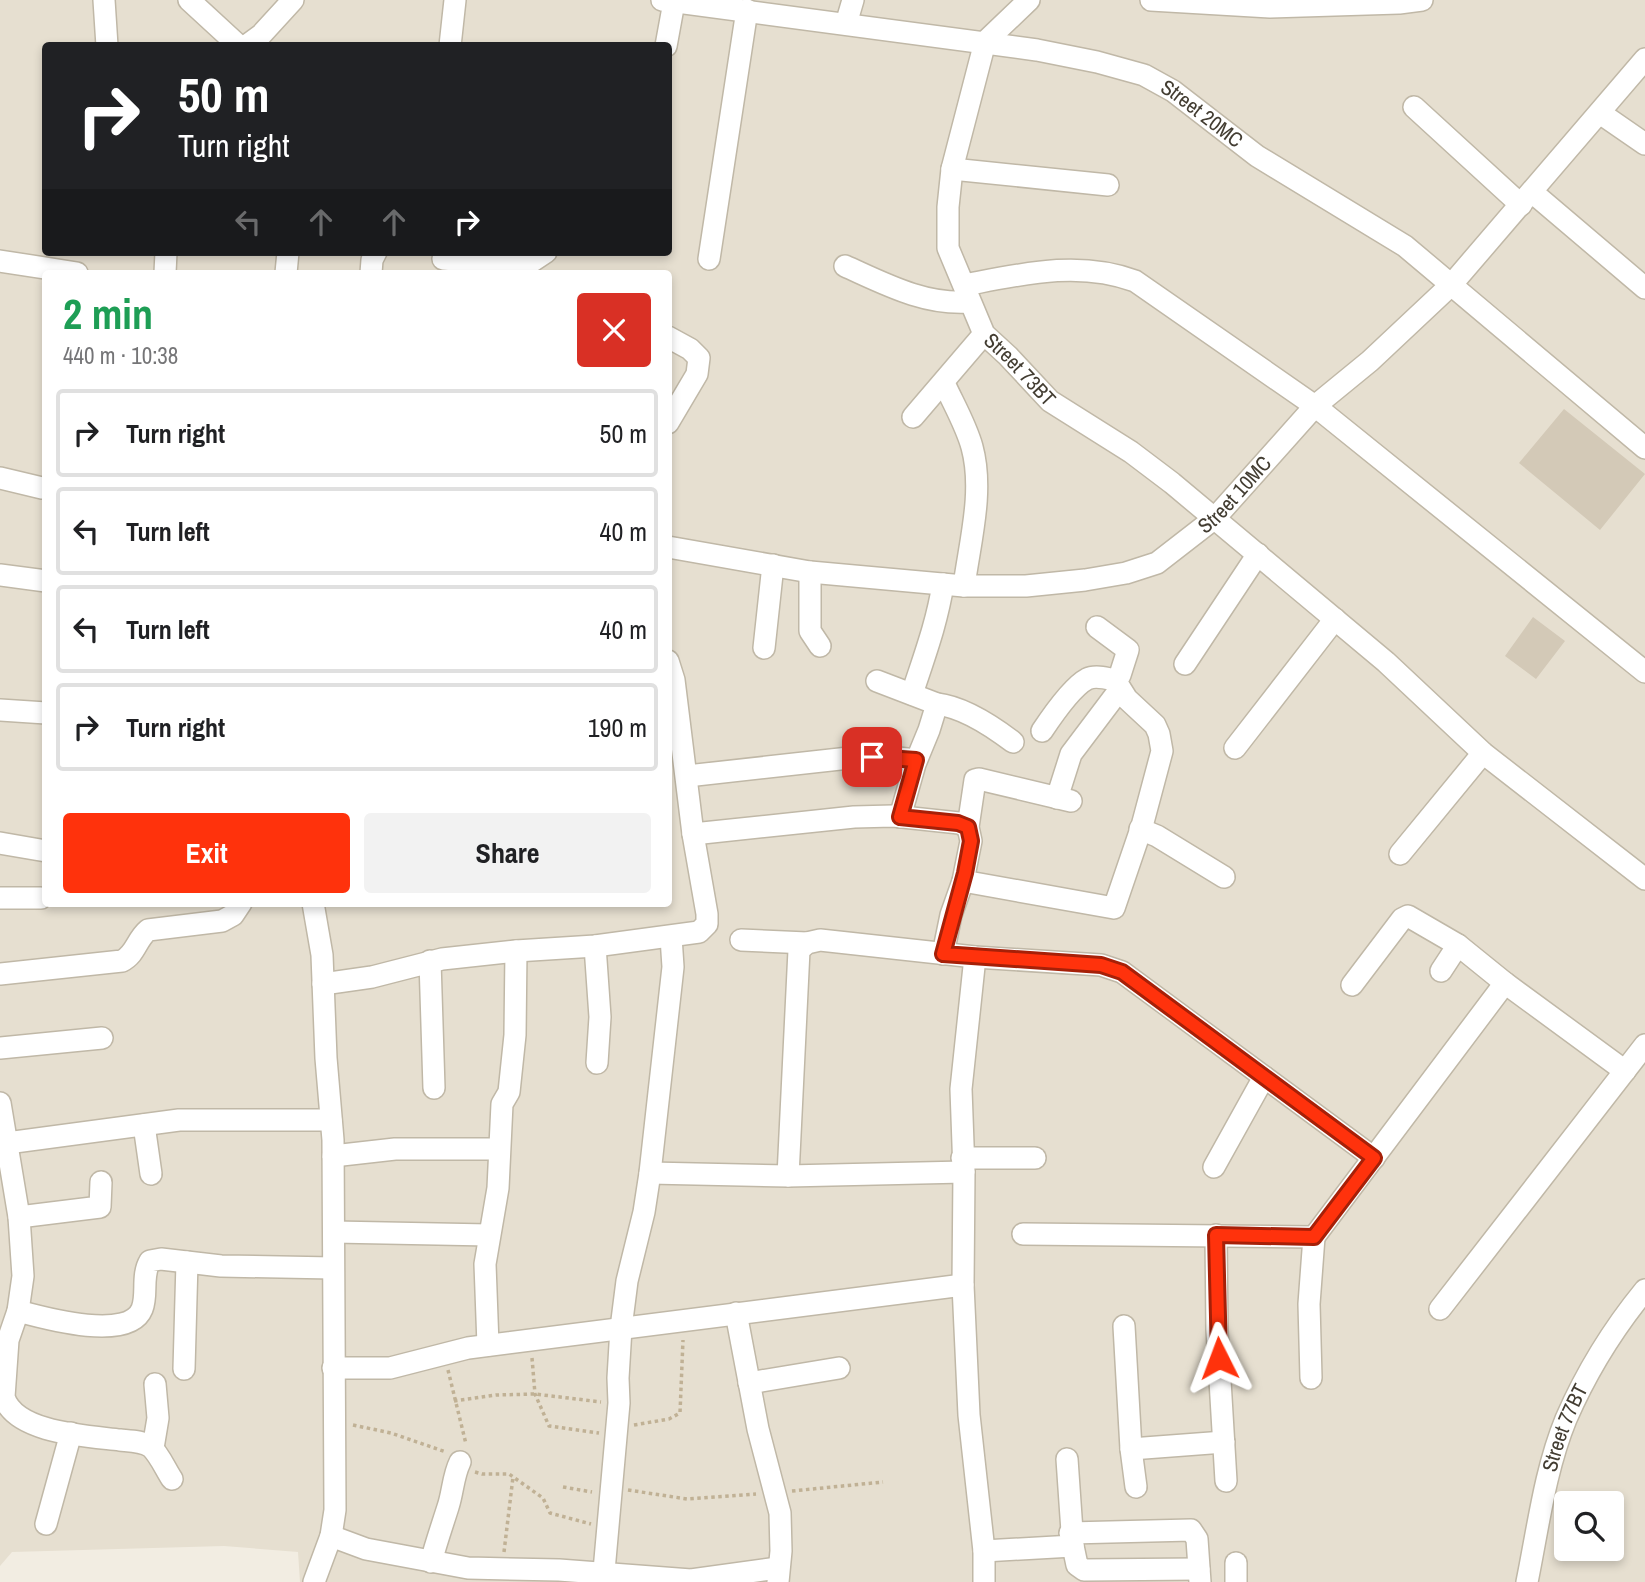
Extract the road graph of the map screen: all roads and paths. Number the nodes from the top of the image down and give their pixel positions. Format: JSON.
{"nodes":[{"id":1,"x":104,"y":0,"type":"edge"},
{"id":2,"x":189,"y":0,"type":"edge"},
{"id":3,"x":293,"y":0,"type":"edge"},
{"id":4,"x":455,"y":0,"type":"edge"},
{"id":5,"x":853,"y":0,"type":"edge"},
{"id":6,"x":1029,"y":0,"type":"edge"},
{"id":7,"x":1151,"y":0,"type":"edge"},
{"id":8,"x":1422,"y":0,"type":"edge"},
{"id":9,"x":668,"y":1,"type":"edge"},
{"id":10,"x":1173,"y":1,"type":"edge"},
{"id":11,"x":1246,"y":3,"type":"edge"},
{"id":12,"x":740,"y":6,"type":"edge"},
{"id":13,"x":846,"y":24,"type":"junction"},
{"id":14,"x":107,"y":42,"type":"edge"},
{"id":15,"x":235,"y":42,"type":"edge"},
{"id":16,"x":251,"y":42,"type":"edge"},
{"id":17,"x":450,"y":42,"type":"edge"},
{"id":18,"x":666,"y":42,"type":"edge"},
{"id":19,"x":985,"y":42,"type":"junction"},
{"id":20,"x":1642,"y":70,"type":"edge"},
{"id":21,"x":1413,"y":107,"type":"dead end"},
{"id":22,"x":1600,"y":113,"type":"junction"},
{"id":23,"x":1645,"y":144,"type":"edge"},
{"id":24,"x":952,"y":169,"type":"junction"},
{"id":25,"x":1108,"y":185,"type":"dead end"},
{"id":26,"x":1526,"y":199,"type":"junction"},
{"id":27,"x":540,"y":256,"type":"edge"},
{"id":28,"x":709,"y":259,"type":"dead end"},
{"id":29,"x":0,"y":261,"type":"edge"},
{"id":30,"x":443,"y":261,"type":"edge"},
{"id":31,"x":845,"y":266,"type":"dead end"},
{"id":32,"x":58,"y":270,"type":"edge"},
{"id":33,"x":1452,"y":284,"type":"junction"},
{"id":34,"x":1645,"y":288,"type":"edge"},
{"id":35,"x":967,"y":293,"type":"junction"},
{"id":36,"x":984,"y":334,"type":"junction"},
{"id":37,"x":672,"y":339,"type":"edge"},
{"id":38,"x":943,"y":383,"type":"junction"},
{"id":39,"x":1315,"y":406,"type":"junction"},
{"id":40,"x":672,"y":415,"type":"edge"},
{"id":41,"x":913,"y":417,"type":"dead end"},
{"id":42,"x":1645,"y":448,"type":"edge"},
{"id":43,"x":0,"y":478,"type":"edge"},
{"id":44,"x":42,"y":488,"type":"dead end"},
{"id":45,"x":1215,"y":518,"type":"junction"},
{"id":46,"x":672,"y":548,"type":"edge"},
{"id":47,"x":1258,"y":554,"type":"junction"},
{"id":48,"x":774,"y":565,"type":"junction"},
{"id":49,"x":810,"y":572,"type":"junction"},
{"id":50,"x":0,"y":575,"type":"edge"},
{"id":51,"x":42,"y":580,"type":"edge"},
{"id":52,"x":953,"y":585,"type":"junction"},
{"id":53,"x":1335,"y":619,"type":"junction"},
{"id":54,"x":1097,"y":627,"type":"dead end"},
{"id":55,"x":820,"y":646,"type":"dead end"},
{"id":56,"x":764,"y":648,"type":"dead end"},
{"id":57,"x":1185,"y":664,"type":"dead end"},
{"id":58,"x":1645,"y":672,"type":"edge"},
{"id":59,"x":672,"y":674,"type":"edge"},
{"id":60,"x":877,"y":681,"type":"dead end"},
{"id":61,"x":1117,"y":685,"type":"junction"},
{"id":62,"x":912,"y":694,"type":"junction"},
{"id":63,"x":937,"y":704,"type":"junction"},
{"id":64,"x":0,"y":710,"type":"edge"},
{"id":65,"x":42,"y":713,"type":"edge"},
{"id":66,"x":1042,"y":731,"type":"dead end"},
{"id":67,"x":1013,"y":742,"type":"dead end"},
{"id":68,"x":1235,"y":748,"type":"dead end"},
{"id":69,"x":1483,"y":752,"type":"junction"},
{"id":70,"x":916,"y":760,"type":"junction"},
{"id":71,"x":681,"y":784,"type":"edge"},
{"id":72,"x":900,"y":817,"type":"junction"},
{"id":73,"x":968,"y":827,"type":"junction"},
{"id":74,"x":1140,"y":830,"type":"junction"},
{"id":75,"x":692,"y":834,"type":"junction"},
{"id":76,"x":0,"y":843,"type":"edge"},
{"id":77,"x":42,"y":850,"type":"edge"},
{"id":78,"x":1400,"y":854,"type":"dead end"},
{"id":79,"x":1224,"y":877,"type":"dead end"},
{"id":80,"x":1645,"y":878,"type":"edge"},
{"id":81,"x":963,"y":881,"type":"junction"},
{"id":82,"x":0,"y":898,"type":"edge"},
{"id":83,"x":41,"y":898,"type":"dead end"},
{"id":84,"x":238,"y":907,"type":"edge"},
{"id":85,"x":314,"y":907,"type":"edge"},
{"id":86,"x":671,"y":937,"type":"junction"},
{"id":87,"x":741,"y":940,"type":"dead end"},
{"id":88,"x":807,"y":943,"type":"junction"},
{"id":89,"x":1458,"y":945,"type":"junction"},
{"id":90,"x":595,"y":946,"type":"junction"},
{"id":91,"x":516,"y":951,"type":"junction"},
{"id":92,"x":943,"y":954,"type":"junction"},
{"id":93,"x":975,"y":957,"type":"junction"},
{"id":94,"x":430,"y":961,"type":"junction"},
{"id":95,"x":1441,"y":971,"type":"dead end"},
{"id":96,"x":0,"y":974,"type":"edge"},
{"id":97,"x":1505,"y":983,"type":"junction"},
{"id":98,"x":323,"y":984,"type":"junction"},
{"id":99,"x":1352,"y":985,"type":"dead end"},
{"id":100,"x":102,"y":1038,"type":"dead end"},
{"id":101,"x":1645,"y":1045,"type":"edge"},
{"id":102,"x":0,"y":1048,"type":"edge"},
{"id":103,"x":597,"y":1063,"type":"dead end"},
{"id":104,"x":1625,"y":1071,"type":"junction"},
{"id":105,"x":1264,"y":1077,"type":"junction"},
{"id":106,"x":434,"y":1088,"type":"dead end"},
{"id":107,"x":0,"y":1103,"type":"edge"},
{"id":108,"x":331,"y":1120,"type":"junction"},
{"id":109,"x":144,"y":1125,"type":"junction"},
{"id":110,"x":7,"y":1143,"type":"junction"},
{"id":111,"x":499,"y":1149,"type":"junction"},
{"id":112,"x":333,"y":1156,"type":"junction"},
{"id":113,"x":1035,"y":1158,"type":"dead end"},
{"id":114,"x":1374,"y":1158,"type":"junction"},
{"id":115,"x":963,"y":1165,"type":"junction"},
{"id":116,"x":1214,"y":1167,"type":"dead end"},
{"id":117,"x":650,"y":1173,"type":"junction"},
{"id":118,"x":152,"y":1174,"type":"dead end"},
{"id":119,"x":788,"y":1176,"type":"junction"},
{"id":120,"x":101,"y":1182,"type":"dead end"},
{"id":121,"x":12,"y":1210,"type":"edge"},
{"id":122,"x":334,"y":1232,"type":"junction"},
{"id":123,"x":1023,"y":1234,"type":"dead end"},
{"id":124,"x":489,"y":1235,"type":"junction"},
{"id":125,"x":1216,"y":1235,"type":"junction"},
{"id":126,"x":1314,"y":1237,"type":"junction"},
{"id":127,"x":187,"y":1262,"type":"junction"},
{"id":128,"x":333,"y":1268,"type":"junction"},
{"id":129,"x":963,"y":1285,"type":"junction"},
{"id":130,"x":1645,"y":1290,"type":"edge"},
{"id":131,"x":1440,"y":1309,"type":"dead end"},
{"id":132,"x":18,"y":1311,"type":"junction"},
{"id":133,"x":736,"y":1313,"type":"junction"},
{"id":134,"x":683,"y":1320,"type":"junction"},
{"id":135,"x":1124,"y":1326,"type":"dead end"},
{"id":136,"x":621,"y":1328,"type":"junction"},
{"id":137,"x":4,"y":1339,"type":"edge"},
{"id":138,"x":531,"y":1340,"type":"junction"},
{"id":139,"x":488,"y":1345,"type":"junction"},
{"id":140,"x":443,"y":1354,"type":"junction"},
{"id":141,"x":333,"y":1368,"type":"junction"},
{"id":142,"x":839,"y":1368,"type":"dead end"},
{"id":143,"x":184,"y":1369,"type":"dead end"},
{"id":144,"x":1311,"y":1378,"type":"dead end"},
{"id":145,"x":749,"y":1383,"type":"junction"},
{"id":146,"x":155,"y":1384,"type":"dead end"},
{"id":147,"x":535,"y":1394,"type":"junction"},
{"id":148,"x":454,"y":1401,"type":"junction"},
{"id":149,"x":3,"y":1406,"type":"edge"},
{"id":150,"x":617,"y":1421,"type":"junction"},
{"id":151,"x":71,"y":1433,"type":"junction"},
{"id":152,"x":1224,"y":1441,"type":"junction"},
{"id":153,"x":153,"y":1448,"type":"junction"},
{"id":154,"x":1131,"y":1449,"type":"junction"},
{"id":155,"x":1068,"y":1459,"type":"dead end"},
{"id":156,"x":460,"y":1462,"type":"joint"},
{"id":157,"x":513,"y":1477,"type":"dead end"},
{"id":158,"x":172,"y":1479,"type":"dead end"},
{"id":159,"x":1226,"y":1481,"type":"dead end"},
{"id":160,"x":883,"y":1482,"type":"dead end"},
{"id":161,"x":563,"y":1487,"type":"dead end"},
{"id":162,"x":1136,"y":1488,"type":"dead end"},
{"id":163,"x":612,"y":1491,"type":"junction"},
{"id":164,"x":775,"y":1493,"type":"junction"},
{"id":165,"x":46,"y":1524,"type":"dead end"},
{"id":166,"x":331,"y":1536,"type":"junction"},
{"id":167,"x":1071,"y":1539,"type":"junction"},
{"id":168,"x":984,"y":1551,"type":"junction"},
{"id":169,"x":431,"y":1562,"type":"junction"},
{"id":170,"x":497,"y":1572,"type":"edge"},
{"id":171,"x":778,"y":1575,"type":"edge"},
{"id":172,"x":1200,"y":1576,"type":"edge"},
{"id":173,"x":604,"y":1578,"type":"edge"},
{"id":174,"x":314,"y":1582,"type":"edge"},
{"id":175,"x":984,"y":1582,"type":"edge"},
{"id":176,"x":1527,"y":1582,"type":"edge"}],
"edges":[{"from":1,"to":14,"type":"street"},
{"from":2,"to":15,"type":"street"},
{"from":3,"to":16,"type":"street"},
{"from":4,"to":17,"type":"street"},
{"from":5,"to":13,"type":"street"},
{"from":6,"to":19,"type":"street"},
{"from":7,"to":10,"type":"street"},
{"from":8,"to":11,"type":"street"},
{"from":9,"to":12,"type":"street","name":"Street 20MC"},
{"from":9,"to":18,"type":"street"},
{"from":10,"to":11,"type":"street"},
{"from":12,"to":13,"type":"street","name":"Street 20MC"},
{"from":12,"to":28,"type":"street"},
{"from":13,"to":19,"type":"street","name":"Street 20MC"},
{"from":19,"to":24,"type":"street","name":"Street 73BT"},
{"from":19,"to":33,"type":"street","name":"Street 20MC"},
{"from":20,"to":22,"type":"street","name":"Street 10MC"},
{"from":21,"to":26,"type":"street"},
{"from":22,"to":23,"type":"street"},
{"from":22,"to":26,"type":"street","name":"Street 10MC"},
{"from":24,"to":25,"type":"street"},
{"from":24,"to":35,"type":"street","name":"Street 73BT"},
{"from":26,"to":33,"type":"street","name":"Street 10MC"},
{"from":26,"to":34,"type":"street"},
{"from":27,"to":30,"type":"street"},
{"from":29,"to":32,"type":"street"},
{"from":31,"to":35,"type":"street"},
{"from":33,"to":39,"type":"street","name":"Street 10MC"},
{"from":33,"to":42,"type":"street","name":"Street 20MC"},
{"from":35,"to":36,"type":"street","name":"Street 73BT"},
{"from":35,"to":39,"type":"street"},
{"from":36,"to":38,"type":"street"},
{"from":36,"to":45,"type":"street","name":"Street 73BT"},
{"from":37,"to":40,"type":"street"},
{"from":38,"to":41,"type":"street"},
{"from":38,"to":52,"type":"street"},
{"from":39,"to":45,"type":"street","name":"Street 10MC"},
{"from":39,"to":58,"type":"street"},
{"from":43,"to":44,"type":"street"},
{"from":45,"to":47,"type":"street","name":"Street 73BT"},
{"from":45,"to":52,"type":"street","name":"Street 10MC"},
{"from":46,"to":48,"type":"street","name":"Street 10MC"},
{"from":47,"to":53,"type":"street","name":"Street 73BT"},
{"from":47,"to":57,"type":"street"},
{"from":48,"to":49,"type":"street","name":"Street 10MC"},
{"from":48,"to":56,"type":"street"},
{"from":49,"to":52,"type":"street","name":"Street 10MC"},
{"from":49,"to":55,"type":"street"},
{"from":50,"to":51,"type":"street"},
{"from":52,"to":62,"type":"street"},
{"from":53,"to":68,"type":"street"},
{"from":53,"to":69,"type":"street","name":"Street 73BT"},
{"from":54,"to":61,"type":"street"},
{"from":59,"to":71,"type":"street"},
{"from":60,"to":62,"type":"street"},
{"from":61,"to":66,"type":"street"},
{"from":61,"to":73,"type":"street"},
{"from":61,"to":74,"type":"street"},
{"from":62,"to":63,"type":"street"},
{"from":63,"to":67,"type":"street"},
{"from":63,"to":70,"type":"street"},
{"from":64,"to":65,"type":"street"},
{"from":69,"to":78,"type":"street"},
{"from":69,"to":80,"type":"street","name":"Street 73BT"},
{"from":70,"to":71,"type":"street"},
{"from":70,"to":72,"type":"street"},
{"from":71,"to":75,"type":"street"},
{"from":72,"to":73,"type":"street"},
{"from":72,"to":75,"type":"street"},
{"from":73,"to":81,"type":"street"},
{"from":74,"to":79,"type":"street"},
{"from":74,"to":81,"type":"street"},
{"from":75,"to":86,"type":"street"},
{"from":76,"to":77,"type":"street"},
{"from":81,"to":92,"type":"street"},
{"from":82,"to":83,"type":"street"},
{"from":84,"to":96,"type":"street"},
{"from":85,"to":98,"type":"street"},
{"from":86,"to":90,"type":"street"},
{"from":86,"to":117,"type":"street"},
{"from":87,"to":88,"type":"street"},
{"from":88,"to":92,"type":"street"},
{"from":88,"to":119,"type":"street"},
{"from":89,"to":95,"type":"street"},
{"from":89,"to":97,"type":"street"},
{"from":89,"to":99,"type":"street"},
{"from":90,"to":91,"type":"street"},
{"from":90,"to":103,"type":"street"},
{"from":91,"to":94,"type":"street"},
{"from":91,"to":111,"type":"street"},
{"from":92,"to":93,"type":"street"},
{"from":93,"to":105,"type":"street"},
{"from":93,"to":115,"type":"street"},
{"from":94,"to":98,"type":"street"},
{"from":94,"to":106,"type":"street"},
{"from":97,"to":104,"type":"street"},
{"from":97,"to":114,"type":"street"},
{"from":98,"to":108,"type":"street"},
{"from":100,"to":102,"type":"street"},
{"from":101,"to":104,"type":"street"},
{"from":104,"to":131,"type":"street"},
{"from":105,"to":114,"type":"street"},
{"from":105,"to":116,"type":"street"},
{"from":107,"to":110,"type":"street"},
{"from":108,"to":109,"type":"street"},
{"from":108,"to":112,"type":"street"},
{"from":109,"to":110,"type":"street"},
{"from":109,"to":118,"type":"street"},
{"from":110,"to":121,"type":"street"},
{"from":111,"to":112,"type":"street"},
{"from":111,"to":124,"type":"street"},
{"from":112,"to":122,"type":"street"},
{"from":113,"to":115,"type":"street"},
{"from":114,"to":126,"type":"street"},
{"from":115,"to":119,"type":"street"},
{"from":115,"to":129,"type":"street"},
{"from":117,"to":119,"type":"street"},
{"from":117,"to":136,"type":"street"},
{"from":120,"to":121,"type":"street"},
{"from":121,"to":132,"type":"street"},
{"from":122,"to":124,"type":"street"},
{"from":122,"to":128,"type":"street"},
{"from":123,"to":125,"type":"street"},
{"from":124,"to":139,"type":"street"},
{"from":125,"to":126,"type":"street"},
{"from":125,"to":152,"type":"street"},
{"from":126,"to":144,"type":"street"},
{"from":127,"to":128,"type":"street"},
{"from":127,"to":132,"type":"street"},
{"from":127,"to":143,"type":"street"},
{"from":128,"to":141,"type":"street"},
{"from":129,"to":133,"type":"street"},
{"from":129,"to":168,"type":"street"},
{"from":130,"to":176,"type":"street","name":"Street 77BT"},
{"from":132,"to":137,"type":"street"},
{"from":133,"to":134,"type":"street"},
{"from":133,"to":145,"type":"street"},
{"from":134,"to":136,"type":"street"},
{"from":134,"to":150,"type":"path"},
{"from":135,"to":154,"type":"street"},
{"from":136,"to":138,"type":"street"},
{"from":136,"to":150,"type":"street"},
{"from":137,"to":149,"type":"street"},
{"from":138,"to":139,"type":"street"},
{"from":138,"to":147,"type":"path"},
{"from":139,"to":140,"type":"street"},
{"from":140,"to":141,"type":"street"},
{"from":140,"to":148,"type":"path"},
{"from":141,"to":166,"type":"street"},
{"from":142,"to":145,"type":"street"},
{"from":145,"to":164,"type":"street"},
{"from":146,"to":153,"type":"street"},
{"from":147,"to":148,"type":"path"},
{"from":147,"to":150,"type":"path"},
{"from":147,"to":150,"type":"path"},
{"from":148,"to":156,"type":"path"},
{"from":149,"to":151,"type":"street"},
{"from":150,"to":163,"type":"street"},
{"from":151,"to":153,"type":"street"},
{"from":151,"to":165,"type":"street"},
{"from":152,"to":154,"type":"street"},
{"from":152,"to":159,"type":"street"},
{"from":153,"to":158,"type":"street"},
{"from":154,"to":162,"type":"street"},
{"from":155,"to":167,"type":"street"},
{"from":156,"to":169,"type":"street"},
{"from":157,"to":170,"type":"path"},
{"from":160,"to":164,"type":"path"},
{"from":161,"to":163,"type":"path"},
{"from":163,"to":164,"type":"path"},
{"from":163,"to":173,"type":"street"},
{"from":164,"to":171,"type":"street"},
{"from":166,"to":169,"type":"street"},
{"from":166,"to":174,"type":"street"},
{"from":167,"to":168,"type":"street"},
{"from":167,"to":172,"type":"street"},
{"from":167,"to":172,"type":"street"},
{"from":168,"to":175,"type":"street"},
{"from":169,"to":170,"type":"street"},
{"from":170,"to":173,"type":"street"},
{"from":171,"to":173,"type":"street"}]}
